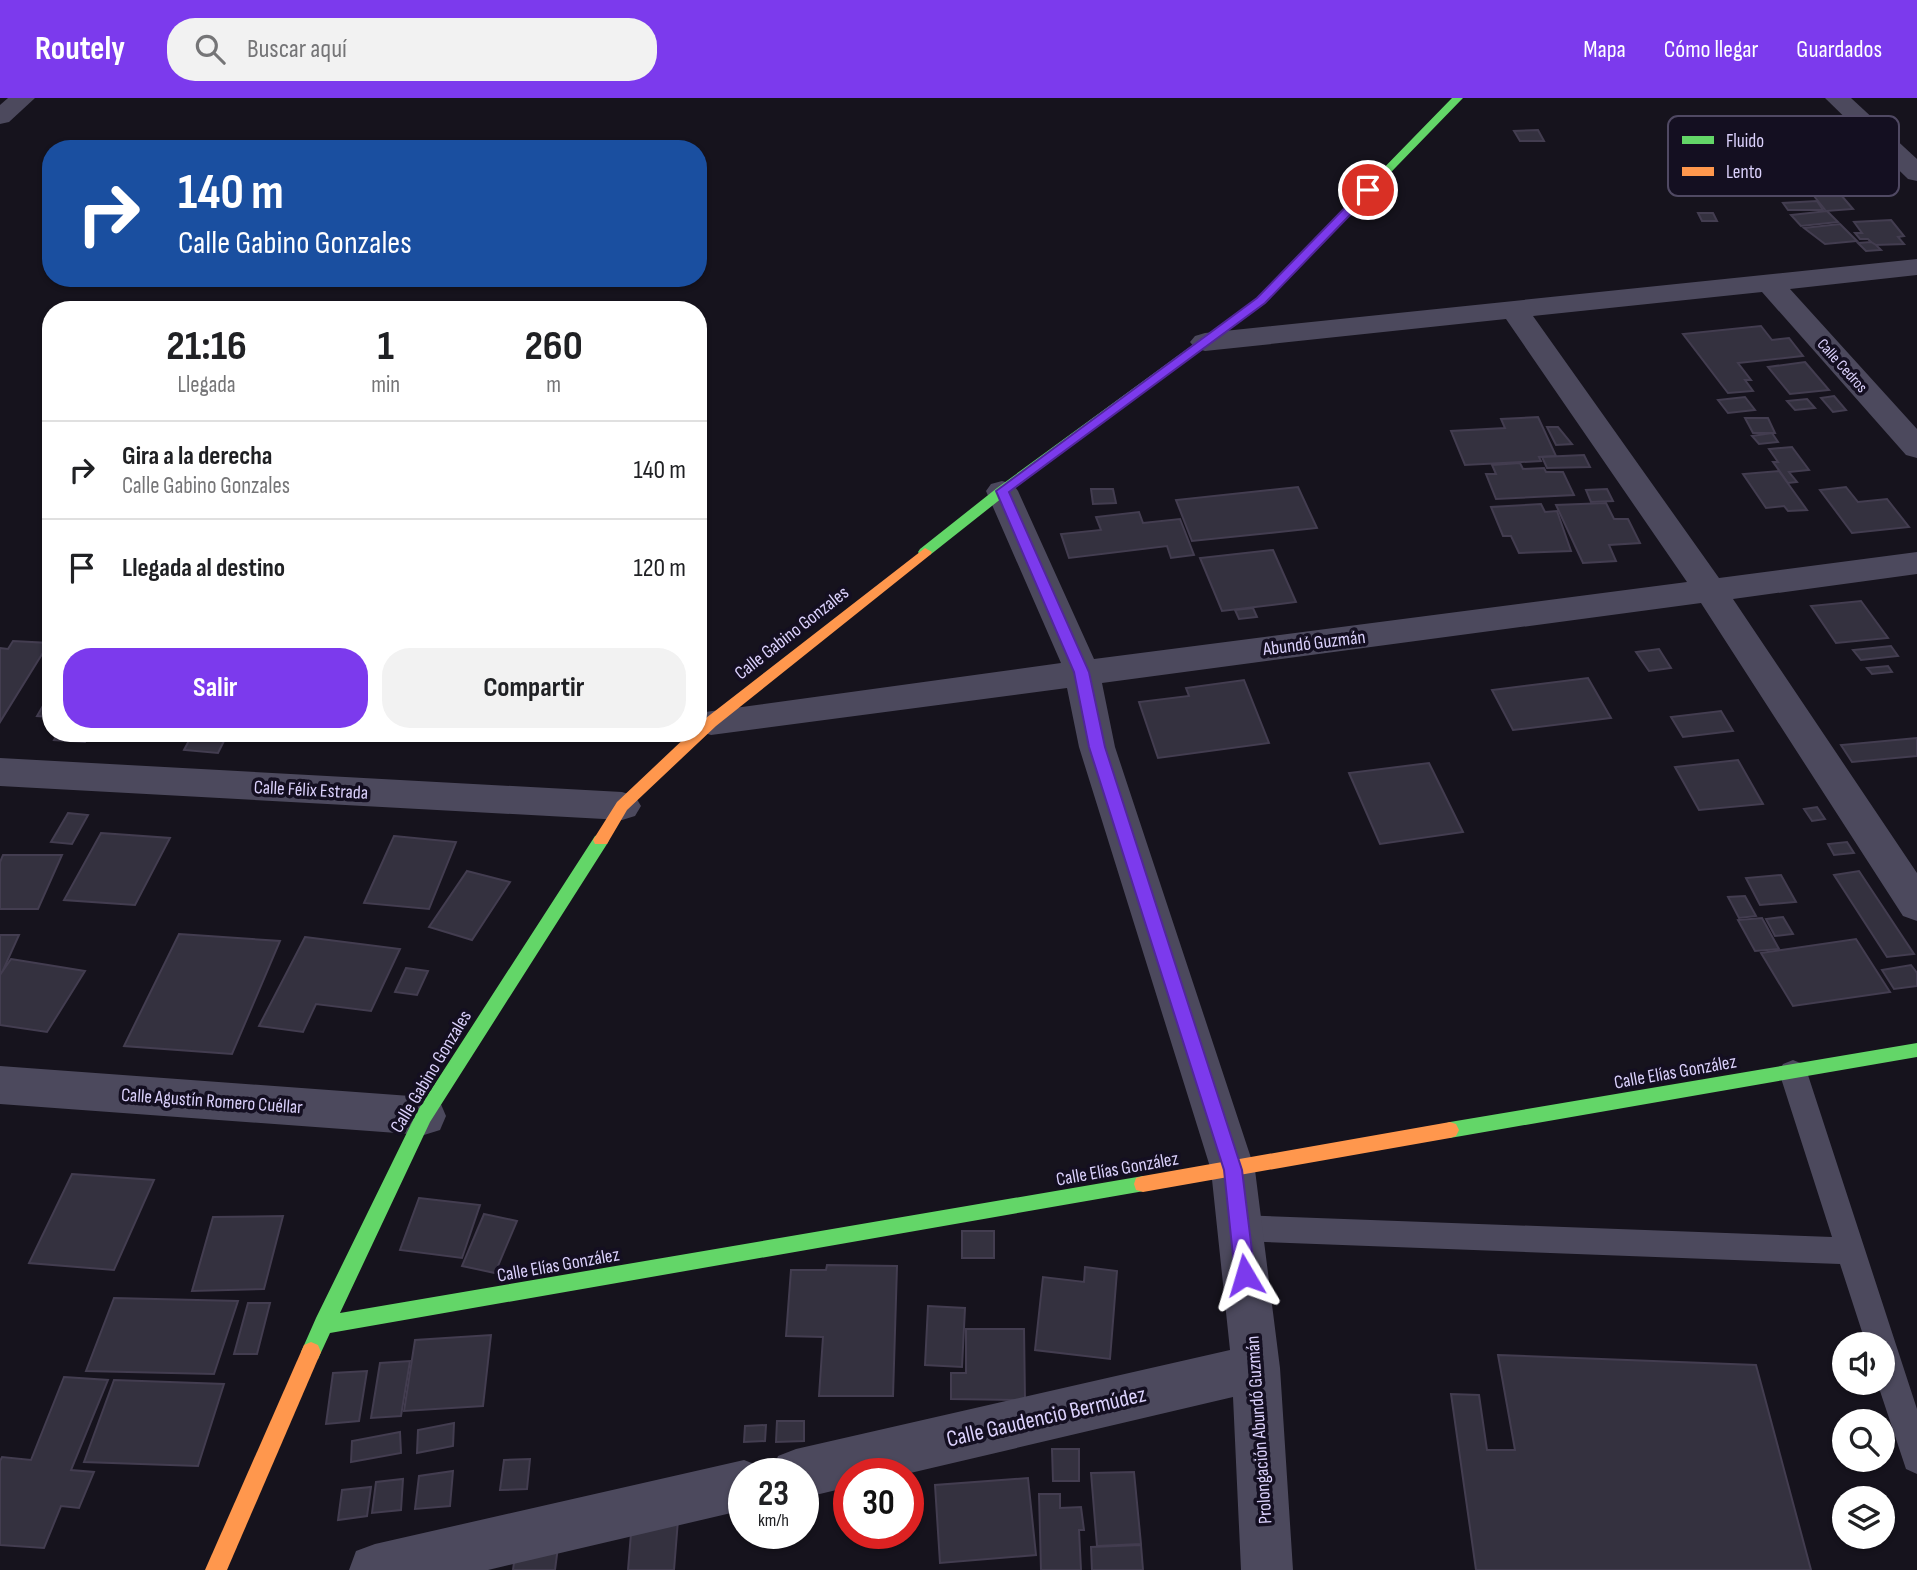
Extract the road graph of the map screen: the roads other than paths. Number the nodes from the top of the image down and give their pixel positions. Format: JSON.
{"nodes":[{"id":1,"x":23,"y":98,"type":"edge"},
{"id":2,"x":1458,"y":98,"type":"edge"},
{"id":3,"x":1837,"y":98,"type":"edge"},
{"id":4,"x":1856,"y":116,"type":"edge"},
{"id":5,"x":0,"y":117,"type":"edge"},
{"id":6,"x":1899,"y":156,"type":"edge"},
{"id":7,"x":1917,"y":173,"type":"edge"},
{"id":8,"x":1917,"y":267,"type":"edge"},
{"id":9,"x":1768,"y":282,"type":"junction"},
{"id":10,"x":1514,"y":309,"type":"junction"},
{"id":11,"x":1205,"y":342,"type":"junction"},
{"id":12,"x":1917,"y":448,"type":"edge"},
{"id":13,"x":1002,"y":491,"type":"junction"},
{"id":14,"x":1917,"y":563,"type":"edge"},
{"id":15,"x":1710,"y":590,"type":"junction"},
{"id":16,"x":1082,"y":672,"type":"junction"},
{"id":17,"x":711,"y":722,"type":"junction"},
{"id":18,"x":707,"y":726,"type":"edge"},
{"id":19,"x":690,"y":742,"type":"edge"},
{"id":20,"x":0,"y":772,"type":"edge"},
{"id":21,"x":622,"y":806,"type":"junction"},
{"id":22,"x":1917,"y":905,"type":"edge"},
{"id":23,"x":1917,"y":1050,"type":"edge"},
{"id":24,"x":1793,"y":1072,"type":"junction"},
{"id":25,"x":0,"y":1085,"type":"edge"},
{"id":26,"x":424,"y":1116,"type":"junction"},
{"id":27,"x":1233,"y":1170,"type":"junction"},
{"id":28,"x":1239,"y":1228,"type":"junction"},
{"id":29,"x":1851,"y":1251,"type":"junction"},
{"id":30,"x":323,"y":1325,"type":"junction"},
{"id":31,"x":1877,"y":1332,"type":"edge"},
{"id":32,"x":1256,"y":1368,"type":"junction"},
{"id":33,"x":1895,"y":1389,"type":"edge"},
{"id":34,"x":1917,"y":1458,"type":"edge"},
{"id":35,"x":819,"y":1469,"type":"edge"},
{"id":36,"x":728,"y":1489,"type":"edge"},
{"id":37,"x":216,"y":1570,"type":"edge"},
{"id":38,"x":375,"y":1570,"type":"edge"},
{"id":39,"x":1267,"y":1570,"type":"edge"}],
"edges":[{"from":1,"to":5,"type":"street"},
{"from":2,"to":11,"type":"street","name":"Calle Gabino Gonzales"},
{"from":3,"to":4,"type":"street"},
{"from":6,"to":7,"type":"street"},
{"from":8,"to":9,"type":"street"},
{"from":9,"to":10,"type":"street"},
{"from":9,"to":12,"type":"street","name":"Calle Cedros"},
{"from":10,"to":11,"type":"street"},
{"from":10,"to":15,"type":"street"},
{"from":11,"to":13,"type":"street","name":"Calle Gabino Gonzales"},
{"from":13,"to":16,"type":"street","name":"Prolongación Abundó Guzmán"},
{"from":13,"to":17,"type":"street","name":"Calle Gabino Gonzales"},
{"from":14,"to":15,"type":"street","name":"Abundó Guzmán"},
{"from":15,"to":16,"type":"street","name":"Abundó Guzmán"},
{"from":15,"to":22,"type":"street"},
{"from":16,"to":17,"type":"street","name":"Abundó Guzmán"},
{"from":16,"to":27,"type":"street","name":"Prolongación Abundó Guzmán"},
{"from":17,"to":18,"type":"street","name":"Calle Gabino Gonzales"},
{"from":19,"to":21,"type":"street","name":"Calle Gabino Gonzales"},
{"from":20,"to":21,"type":"street","name":"Calle Félix Estrada"},
{"from":21,"to":26,"type":"street","name":"Calle Gabino Gonzales"},
{"from":23,"to":24,"type":"street","name":"Calle Elías González"},
{"from":24,"to":27,"type":"street","name":"Calle Elías González"},
{"from":24,"to":29,"type":"lane"},
{"from":25,"to":26,"type":"street","name":"Calle Agustín Romero Cuéllar"},
{"from":26,"to":30,"type":"street","name":"Calle Gabino Gonzales"},
{"from":27,"to":28,"type":"street","name":"Prolongación Abundó Guzmán"},
{"from":27,"to":30,"type":"street","name":"Calle Elías González"},
{"from":28,"to":29,"type":"lane"},
{"from":28,"to":32,"type":"street","name":"Prolongación Abundó Guzmán"},
{"from":29,"to":31,"type":"lane"},
{"from":30,"to":37,"type":"street","name":"Calle Gabino Gonzales"},
{"from":32,"to":35,"type":"street","name":"Calle Gaudencio Bermúdez"},
{"from":32,"to":39,"type":"street","name":"Prolongación Abundó Guzmán"},
{"from":33,"to":34,"type":"lane"},
{"from":36,"to":38,"type":"street"}]}
